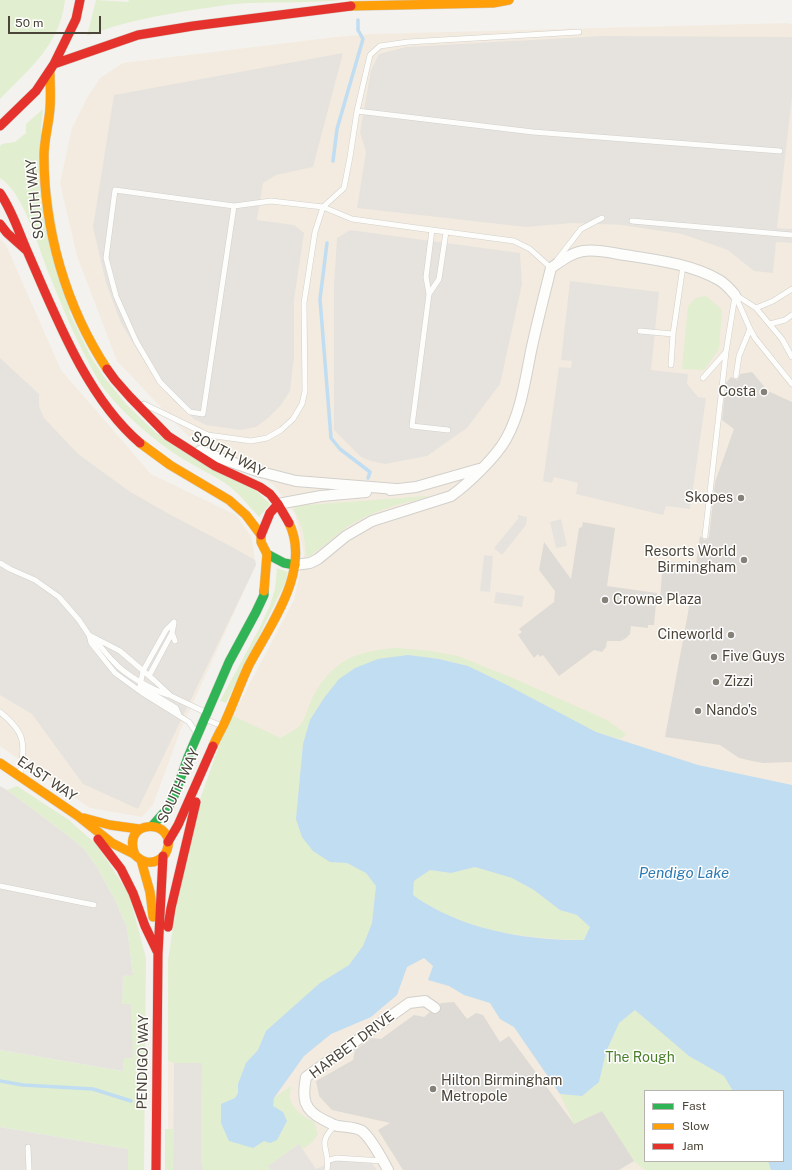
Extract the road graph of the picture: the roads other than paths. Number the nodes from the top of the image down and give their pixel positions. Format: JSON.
{"nodes":[{"id":1,"x":80,"y":0,"type":"edge"},
{"id":2,"x":508,"y":0,"type":"edge"},
{"id":3,"x":579,"y":32,"type":"dead end"},
{"id":4,"x":52,"y":67,"type":"junction"},
{"id":5,"x":357,"y":111,"type":"junction"},
{"id":6,"x":0,"y":126,"type":"edge"},
{"id":7,"x":780,"y":152,"type":"dead end"},
{"id":8,"x":0,"y":193,"type":"edge"},
{"id":9,"x":234,"y":206,"type":"junction"},
{"id":10,"x":323,"y":208,"type":"junction"},
{"id":11,"x":602,"y":218,"type":"dead end"},
{"id":12,"x":632,"y":221,"type":"dead end"},
{"id":13,"x":0,"y":224,"type":"edge"},
{"id":14,"x":432,"y":230,"type":"junction"},
{"id":15,"x":446,"y":232,"type":"junction"},
{"id":16,"x":792,"y":235,"type":"edge"},
{"id":17,"x":26,"y":250,"type":"junction"},
{"id":18,"x":683,"y":266,"type":"junction"},
{"id":19,"x":551,"y":268,"type":"junction"},
{"id":20,"x":792,"y":289,"type":"edge"},
{"id":21,"x":429,"y":294,"type":"junction"},
{"id":22,"x":735,"y":295,"type":"junction"},
{"id":23,"x":756,"y":308,"type":"junction"},
{"id":24,"x":792,"y":315,"type":"edge"},
{"id":25,"x":770,"y":324,"type":"junction"},
{"id":26,"x":750,"y":329,"type":"junction"},
{"id":27,"x":640,"y":331,"type":"dead end"},
{"id":28,"x":673,"y":334,"type":"junction"},
{"id":29,"x":726,"y":352,"type":"junction"},
{"id":30,"x":792,"y":357,"type":"edge"},
{"id":31,"x":671,"y":365,"type":"dead end"},
{"id":32,"x":736,"y":376,"type":"dead end"},
{"id":33,"x":703,"y":378,"type":"dead end"},
{"id":34,"x":792,"y":384,"type":"edge"},
{"id":35,"x":130,"y":397,"type":"junction"},
{"id":36,"x":448,"y":430,"type":"dead end"},
{"id":37,"x":178,"y":443,"type":"junction"},
{"id":38,"x":481,"y":468,"type":"junction"},
{"id":39,"x":396,"y":489,"type":"junction"},
{"id":40,"x":278,"y":504,"type":"junction"},
{"id":41,"x":261,"y":535,"type":"junction"},
{"id":42,"x":705,"y":536,"type":"dead end"},
{"id":43,"x":267,"y":554,"type":"junction"},
{"id":44,"x":0,"y":563,"type":"edge"},
{"id":45,"x":295,"y":565,"type":"junction"},
{"id":46,"x":172,"y":633,"type":"junction"},
{"id":47,"x":89,"y":635,"type":"junction"},
{"id":48,"x":175,"y":641,"type":"dead end"},
{"id":49,"x":143,"y":671,"type":"junction"},
{"id":50,"x":150,"y":676,"type":"junction"},
{"id":51,"x":141,"y":681,"type":"junction"},
{"id":52,"x":171,"y":696,"type":"junction"},
{"id":53,"x":0,"y":712,"type":"edge"},
{"id":54,"x":179,"y":715,"type":"junction"},
{"id":55,"x":207,"y":716,"type":"junction"},
{"id":56,"x":223,"y":726,"type":"junction"},
{"id":57,"x":198,"y":736,"type":"junction"},
{"id":58,"x":0,"y":763,"type":"edge"},
{"id":59,"x":205,"y":766,"type":"junction"},
{"id":60,"x":20,"y":777,"type":"junction"},
{"id":61,"x":79,"y":817,"type":"junction"},
{"id":62,"x":152,"y":826,"type":"junction"},
{"id":63,"x":139,"y":829,"type":"junction"},
{"id":64,"x":168,"y":842,"type":"junction"},
{"id":65,"x":163,"y":856,"type":"junction"},
{"id":66,"x":138,"y":857,"type":"junction"},
{"id":67,"x":0,"y":886,"type":"edge"},
{"id":68,"x":94,"y":905,"type":"dead end"},
{"id":69,"x":158,"y":954,"type":"junction"},
{"id":70,"x":435,"y":1008,"type":"dead end"},
{"id":71,"x":335,"y":1126,"type":"junction"},
{"id":72,"x":28,"y":1147,"type":"dead end"},
{"id":73,"x":327,"y":1160,"type":"junction"},
{"id":74,"x":385,"y":1166,"type":"edge"},
{"id":75,"x":29,"y":1170,"type":"edge"},
{"id":76,"x":156,"y":1170,"type":"edge"},
{"id":77,"x":326,"y":1170,"type":"edge"}],
"edges":[{"from":1,"to":4,"type":"main road"},
{"from":2,"to":4,"type":"main road"},
{"from":3,"to":5,"type":"lane"},
{"from":4,"to":6,"type":"main road"},
{"from":4,"to":35,"type":"main road","name":"SOUTH WAY"},
{"from":5,"to":7,"type":"lane"},
{"from":5,"to":10,"type":"lane"},
{"from":8,"to":17,"type":"main road","name":"SOUTH WAY"},
{"from":9,"to":9,"type":"lane"},
{"from":9,"to":10,"type":"lane"},
{"from":10,"to":14,"type":"lane"},
{"from":10,"to":35,"type":"lane"},
{"from":11,"to":19,"type":"lane"},
{"from":12,"to":16,"type":"lane"},
{"from":13,"to":17,"type":"main road"},
{"from":14,"to":15,"type":"lane"},
{"from":14,"to":21,"type":"lane"},
{"from":15,"to":19,"type":"lane"},
{"from":15,"to":21,"type":"lane"},
{"from":17,"to":41,"type":"main road","name":"SOUTH WAY"},
{"from":18,"to":19,"type":"street"},
{"from":18,"to":22,"type":"street"},
{"from":18,"to":28,"type":"lane"},
{"from":19,"to":38,"type":"street"},
{"from":20,"to":23,"type":"lane"},
{"from":21,"to":36,"type":"lane"},
{"from":22,"to":23,"type":"lane"},
{"from":22,"to":26,"type":"lane"},
{"from":22,"to":29,"type":"lane"},
{"from":23,"to":25,"type":"lane"},
{"from":24,"to":25,"type":"lane"},
{"from":25,"to":30,"type":"lane"},
{"from":26,"to":32,"type":"lane"},
{"from":26,"to":34,"type":"lane"},
{"from":27,"to":28,"type":"lane"},
{"from":28,"to":31,"type":"lane"},
{"from":29,"to":33,"type":"lane"},
{"from":29,"to":42,"type":"lane"},
{"from":35,"to":37,"type":"main road","name":"SOUTH WAY"},
{"from":37,"to":39,"type":"street"},
{"from":37,"to":40,"type":"main road","name":"SOUTH WAY"},
{"from":38,"to":39,"type":"street"},
{"from":38,"to":45,"type":"street"},
{"from":39,"to":40,"type":"street"},
{"from":40,"to":41,"type":"main road"},
{"from":40,"to":45,"type":"main road","name":"SOUTH WAY"},
{"from":41,"to":43,"type":"main road","name":"SOUTH WAY"},
{"from":43,"to":45,"type":"main road"},
{"from":43,"to":55,"type":"main road","name":"SOUTH WAY"},
{"from":44,"to":47,"type":"lane"},
{"from":45,"to":56,"type":"main road","name":"SOUTH WAY"},
{"from":46,"to":48,"type":"lane"},
{"from":46,"to":49,"type":"lane"},
{"from":46,"to":50,"type":"lane"},
{"from":47,"to":49,"type":"lane"},
{"from":47,"to":51,"type":"lane"},
{"from":47,"to":54,"type":"lane"},
{"from":49,"to":50,"type":"lane"},
{"from":49,"to":51,"type":"lane"},
{"from":50,"to":52,"type":"lane"},
{"from":51,"to":52,"type":"lane"},
{"from":51,"to":54,"type":"lane"},
{"from":52,"to":55,"type":"lane"},
{"from":53,"to":60,"type":"lane"},
{"from":54,"to":57,"type":"lane"},
{"from":55,"to":56,"type":"lane"},
{"from":55,"to":57,"type":"main road","name":"SOUTH WAY"},
{"from":56,"to":59,"type":"main road","name":"SOUTH WAY"},
{"from":57,"to":62,"type":"main road","name":"SOUTH WAY"},
{"from":58,"to":60,"type":"main road","name":"EAST WAY"},
{"from":59,"to":64,"type":"main road","name":"SOUTH WAY"},
{"from":59,"to":69,"type":"main road"},
{"from":60,"to":61,"type":"main road","name":"EAST WAY"},
{"from":61,"to":63,"type":"main road","name":"EAST WAY"},
{"from":61,"to":66,"type":"main road","name":"EAST WAY"},
{"from":61,"to":69,"type":"main road"},
{"from":62,"to":63,"type":"main road"},
{"from":62,"to":64,"type":"main road"},
{"from":63,"to":66,"type":"main road"},
{"from":64,"to":65,"type":"main road"},
{"from":65,"to":66,"type":"main road"},
{"from":65,"to":69,"type":"main road","name":"PENDIGO WAY"},
{"from":66,"to":69,"type":"main road","name":"PENDIGO WAY"},
{"from":67,"to":68,"type":"lane"},
{"from":69,"to":76,"type":"main road","name":"PENDIGO WAY"},
{"from":70,"to":71,"type":"street","name":"HARBET DRIVE"},
{"from":71,"to":73,"type":"lane"},
{"from":71,"to":74,"type":"street","name":"HARBET DRIVE"},
{"from":72,"to":75,"type":"lane"},
{"from":73,"to":74,"type":"lane"},
{"from":73,"to":77,"type":"lane"}]}
